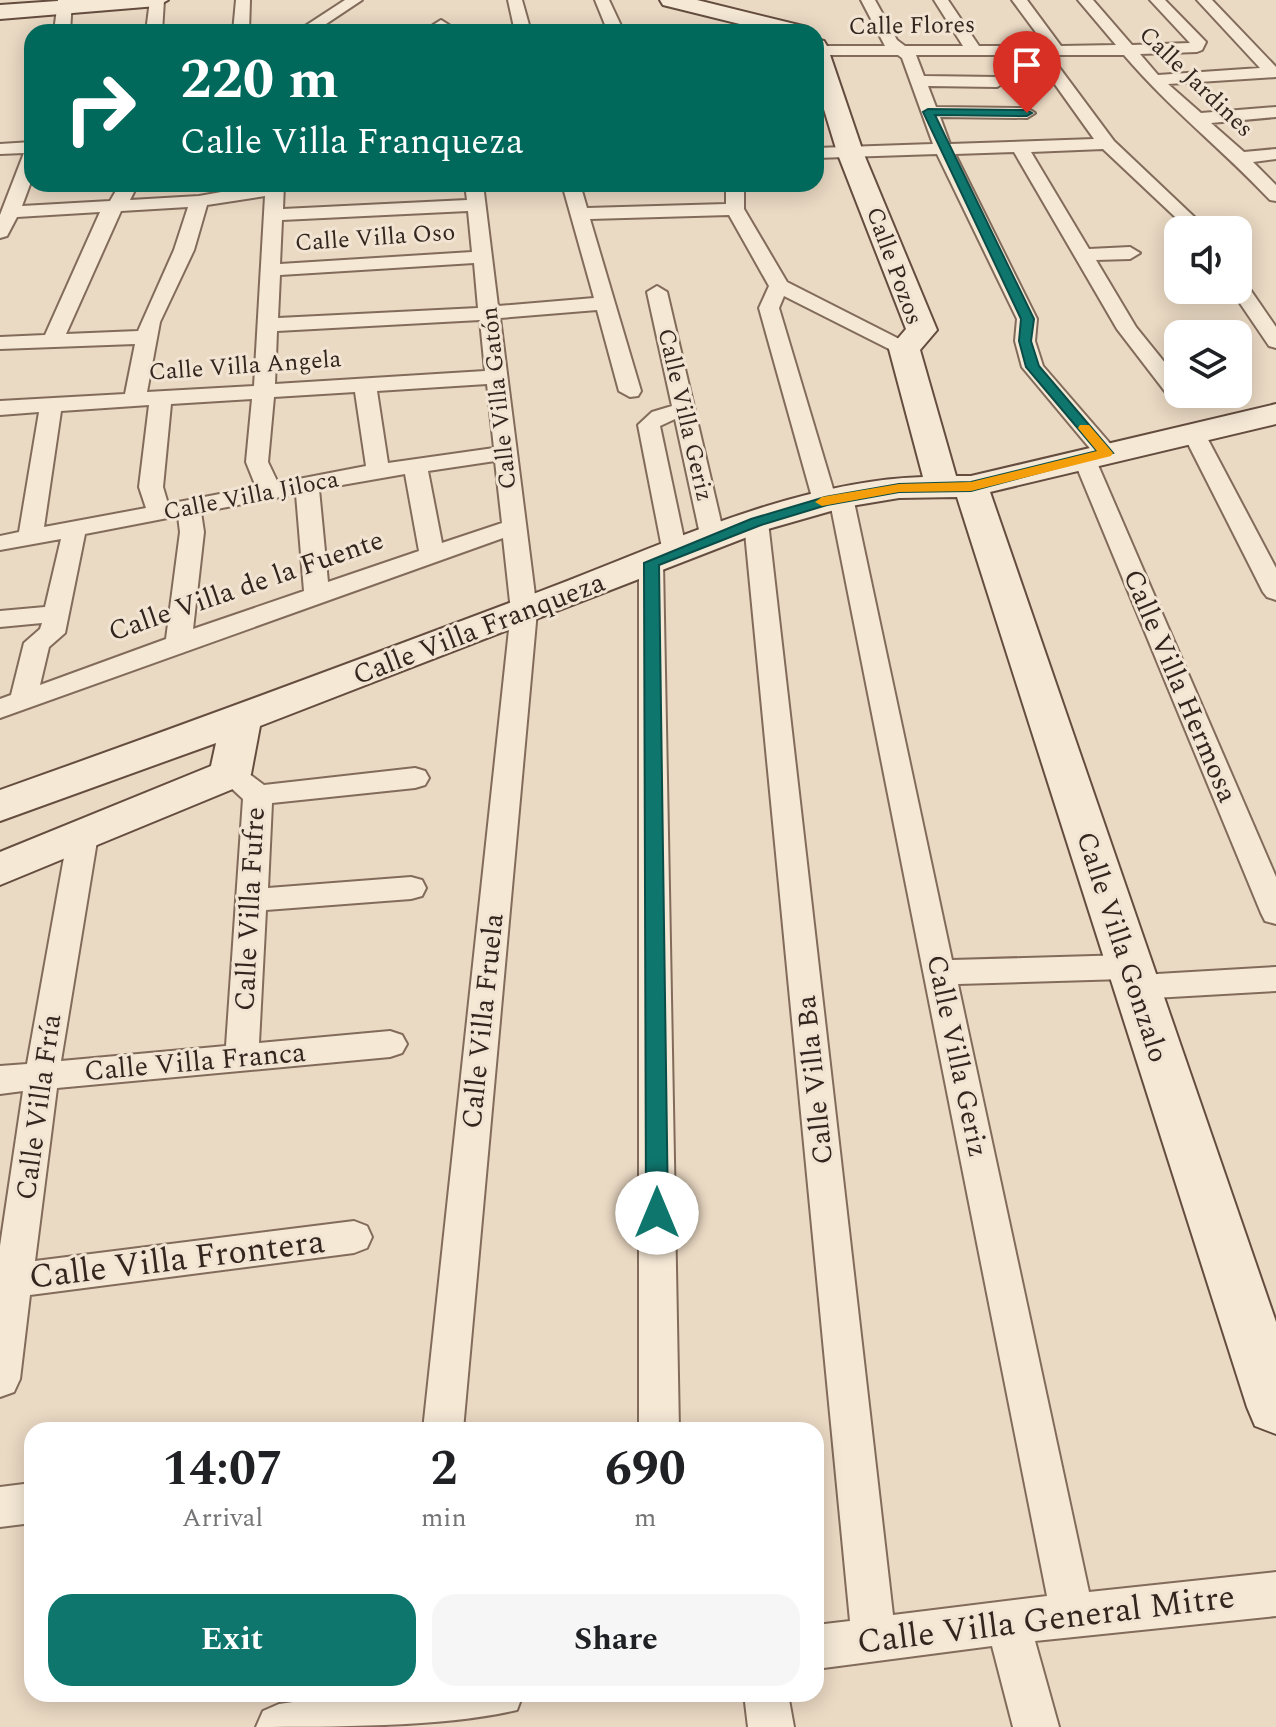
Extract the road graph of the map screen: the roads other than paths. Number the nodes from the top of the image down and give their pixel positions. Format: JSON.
{"nodes":[{"id":1,"x":157,"y":0,"type":"edge"},
{"id":2,"x":243,"y":0,"type":"edge"},
{"id":3,"x":355,"y":0,"type":"edge"},
{"id":4,"x":515,"y":0,"type":"edge"},
{"id":5,"x":602,"y":0,"type":"edge"},
{"id":6,"x":671,"y":0,"type":"edge"},
{"id":7,"x":868,"y":0,"type":"edge"},
{"id":8,"x":941,"y":0,"type":"edge"},
{"id":9,"x":1019,"y":0,"type":"edge"},
{"id":10,"x":1085,"y":0,"type":"edge"},
{"id":11,"x":1157,"y":0,"type":"edge"},
{"id":12,"x":1204,"y":0,"type":"edge"},
{"id":13,"x":64,"y":4,"type":"edge"},
{"id":14,"x":0,"y":12,"type":"edge"},
{"id":15,"x":63,"y":24,"type":"edge"},
{"id":16,"x":155,"y":24,"type":"edge"},
{"id":17,"x":242,"y":24,"type":"edge"},
{"id":18,"x":317,"y":24,"type":"edge"},
{"id":19,"x":521,"y":24,"type":"edge"},
{"id":20,"x":612,"y":24,"type":"edge"},
{"id":21,"x":749,"y":24,"type":"edge"},
{"id":22,"x":973,"y":49,"type":"junction"},
{"id":23,"x":899,"y":50,"type":"junction"},
{"id":24,"x":1047,"y":50,"type":"junction"},
{"id":25,"x":1128,"y":50,"type":"junction"},
{"id":26,"x":824,"y":55,"type":"edge"},
{"id":27,"x":1274,"y":72,"type":"edge"},
{"id":28,"x":824,"y":76,"type":"edge"},
{"id":29,"x":1154,"y":80,"type":"junction"},
{"id":30,"x":919,"y":81,"type":"junction"},
{"id":31,"x":997,"y":82,"type":"dead end"},
{"id":32,"x":928,"y":112,"type":"junction"},
{"id":33,"x":1276,"y":112,"type":"edge"},
{"id":34,"x":1027,"y":113,"type":"dead end"},
{"id":35,"x":1194,"y":119,"type":"junction"},
{"id":36,"x":1107,"y":144,"type":"junction"},
{"id":37,"x":1020,"y":147,"type":"junction"},
{"id":38,"x":24,"y":148,"type":"edge"},
{"id":39,"x":943,"y":148,"type":"junction"},
{"id":40,"x":0,"y":149,"type":"edge"},
{"id":41,"x":850,"y":152,"type":"junction"},
{"id":42,"x":824,"y":153,"type":"edge"},
{"id":43,"x":1276,"y":154,"type":"edge"},
{"id":44,"x":1240,"y":158,"type":"junction"},
{"id":45,"x":24,"y":176,"type":"edge"},
{"id":46,"x":127,"y":192,"type":"edge"},
{"id":47,"x":245,"y":192,"type":"edge"},
{"id":48,"x":275,"y":192,"type":"edge"},
{"id":49,"x":574,"y":192,"type":"edge"},
{"id":50,"x":735,"y":192,"type":"edge"},
{"id":51,"x":475,"y":194,"type":"edge"},
{"id":52,"x":1276,"y":196,"type":"edge"},
{"id":53,"x":199,"y":201,"type":"junction"},
{"id":54,"x":113,"y":208,"type":"junction"},
{"id":55,"x":735,"y":209,"type":"junction"},
{"id":56,"x":11,"y":212,"type":"junction"},
{"id":57,"x":581,"y":214,"type":"junction"},
{"id":58,"x":274,"y":215,"type":"junction"},
{"id":59,"x":1187,"y":216,"type":"edge"},
{"id":60,"x":0,"y":232,"type":"edge"},
{"id":61,"x":1130,"y":253,"type":"dead end"},
{"id":62,"x":1082,"y":255,"type":"junction"},
{"id":63,"x":482,"y":257,"type":"junction"},
{"id":64,"x":270,"y":270,"type":"junction"},
{"id":65,"x":779,"y":286,"type":"junction"},
{"id":66,"x":657,"y":292,"type":"dead end"},
{"id":67,"x":605,"y":303,"type":"junction"},
{"id":68,"x":1250,"y":304,"type":"edge"},
{"id":69,"x":490,"y":313,"type":"junction"},
{"id":70,"x":266,"y":325,"type":"junction"},
{"id":71,"x":147,"y":337,"type":"junction"},
{"id":72,"x":53,"y":340,"type":"junction"},
{"id":73,"x":1276,"y":342,"type":"edge"},
{"id":74,"x":0,"y":343,"type":"edge"},
{"id":75,"x":904,"y":349,"type":"junction"},
{"id":76,"x":1164,"y":376,"type":"edge"},
{"id":77,"x":494,"y":377,"type":"junction"},
{"id":78,"x":365,"y":385,"type":"junction"},
{"id":79,"x":264,"y":391,"type":"junction"},
{"id":80,"x":630,"y":391,"type":"dead end"},
{"id":81,"x":161,"y":397,"type":"junction"},
{"id":82,"x":135,"y":399,"type":"junction"},
{"id":83,"x":51,"y":405,"type":"junction"},
{"id":84,"x":0,"y":408,"type":"edge"},
{"id":85,"x":1187,"y":408,"type":"edge"},
{"id":86,"x":683,"y":412,"type":"junction"},
{"id":87,"x":1275,"y":416,"type":"edge"},
{"id":88,"x":1202,"y":430,"type":"junction"},
{"id":89,"x":504,"y":453,"type":"junction"},
{"id":90,"x":1095,"y":456,"type":"junction"},
{"id":91,"x":415,"y":465,"type":"junction"},
{"id":92,"x":378,"y":471,"type":"junction"},
{"id":93,"x":307,"y":485,"type":"junction"},
{"id":94,"x":957,"y":486,"type":"junction"},
{"id":95,"x":270,"y":492,"type":"junction"},
{"id":96,"x":833,"y":499,"type":"junction"},
{"id":97,"x":189,"y":508,"type":"junction"},
{"id":98,"x":159,"y":513,"type":"junction"},
{"id":99,"x":756,"y":522,"type":"junction"},
{"id":100,"x":513,"y":527,"type":"junction"},
{"id":101,"x":73,"y":529,"type":"junction"},
{"id":102,"x":30,"y":537,"type":"junction"},
{"id":103,"x":713,"y":539,"type":"junction"},
{"id":104,"x":0,"y":543,"type":"edge"},
{"id":105,"x":432,"y":555,"type":"junction"},
{"id":106,"x":663,"y":558,"type":"junction"},
{"id":107,"x":1276,"y":592,"type":"edge"},
{"id":108,"x":317,"y":594,"type":"junction"},
{"id":109,"x":524,"y":611,"type":"junction"},
{"id":110,"x":56,"y":614,"type":"junction"},
{"id":111,"x":0,"y":619,"type":"edge"},
{"id":112,"x":178,"y":643,"type":"junction"},
{"id":113,"x":12,"y":704,"type":"edge"},
{"id":114,"x":241,"y":719,"type":"junction"},
{"id":115,"x":415,"y":778,"type":"dead end"},
{"id":116,"x":244,"y":784,"type":"junction"},
{"id":117,"x":0,"y":806,"type":"edge"},
{"id":118,"x":83,"y":835,"type":"junction"},
{"id":119,"x":0,"y":869,"type":"edge"},
{"id":120,"x":411,"y":888,"type":"dead end"},
{"id":121,"x":253,"y":900,"type":"junction"},
{"id":122,"x":1276,"y":913,"type":"edge"},
{"id":123,"x":940,"y":972,"type":"junction"},
{"id":124,"x":1132,"y":977,"type":"junction"},
{"id":125,"x":1276,"y":979,"type":"edge"},
{"id":126,"x":390,"y":1044,"type":"dead end"},
{"id":127,"x":242,"y":1057,"type":"junction"},
{"id":128,"x":42,"y":1075,"type":"junction"},
{"id":129,"x":0,"y":1080,"type":"edge"},
{"id":130,"x":354,"y":1237,"type":"dead end"},
{"id":131,"x":7,"y":1281,"type":"edge"},
{"id":132,"x":0,"y":1379,"type":"edge"},
{"id":133,"x":1276,"y":1407,"type":"edge"},
{"id":134,"x":444,"y":1422,"type":"edge"},
{"id":135,"x":659,"y":1422,"type":"edge"},
{"id":136,"x":24,"y":1504,"type":"edge"},
{"id":137,"x":0,"y":1507,"type":"edge"},
{"id":138,"x":1276,"y":1594,"type":"edge"},
{"id":139,"x":1072,"y":1615,"type":"junction"},
{"id":140,"x":1008,"y":1622,"type":"junction"},
{"id":141,"x":874,"y":1639,"type":"junction"},
{"id":142,"x":824,"y":1646,"type":"edge"},
{"id":143,"x":411,"y":1702,"type":"edge"},
{"id":144,"x":767,"y":1702,"type":"edge"},
{"id":145,"x":279,"y":1727,"type":"edge"},
{"id":146,"x":771,"y":1727,"type":"edge"},
{"id":147,"x":1036,"y":1727,"type":"edge"}],
"edges":[{"from":1,"to":13,"type":"street"},
{"from":1,"to":16,"type":"street"},
{"from":2,"to":17,"type":"street"},
{"from":3,"to":18,"type":"street"},
{"from":4,"to":19,"type":"street"},
{"from":5,"to":20,"type":"street"},
{"from":6,"to":21,"type":"street"},
{"from":7,"to":23,"type":"street","name":"Calle Villa Hermosa"},
{"from":8,"to":22,"type":"street"},
{"from":9,"to":24,"type":"street"},
{"from":10,"to":25,"type":"street","name":"Calle Jardines"},
{"from":11,"to":25,"type":"street","name":"Calle Flores"},
{"from":12,"to":27,"type":"street"},
{"from":13,"to":14,"type":"street"},
{"from":13,"to":15,"type":"street"},
{"from":22,"to":23,"type":"street","name":"Calle Flores"},
{"from":22,"to":24,"type":"street","name":"Calle Flores"},
{"from":23,"to":26,"type":"street","name":"Calle Flores"},
{"from":23,"to":30,"type":"street","name":"Calle Villa Hermosa"},
{"from":24,"to":25,"type":"street","name":"Calle Flores"},
{"from":24,"to":36,"type":"street"},
{"from":25,"to":29,"type":"street","name":"Calle Jardines"},
{"from":27,"to":29,"type":"street"},
{"from":28,"to":41,"type":"street","name":"Calle Pozos"},
{"from":29,"to":35,"type":"street","name":"Calle Jardines"},
{"from":30,"to":31,"type":"street"},
{"from":30,"to":32,"type":"street","name":"Calle Villa Hermosa"},
{"from":32,"to":34,"type":"street"},
{"from":32,"to":39,"type":"street","name":"Calle Villa Hermosa"},
{"from":33,"to":35,"type":"street"},
{"from":35,"to":44,"type":"street","name":"Calle Jardines"},
{"from":36,"to":37,"type":"street"},
{"from":36,"to":59,"type":"street"},
{"from":37,"to":39,"type":"street"},
{"from":37,"to":62,"type":"street"},
{"from":38,"to":40,"type":"street"},
{"from":39,"to":41,"type":"street"},
{"from":39,"to":90,"type":"street","name":"Calle Villa Hermosa"},
{"from":41,"to":42,"type":"street"},
{"from":41,"to":75,"type":"street","name":"Calle Pozos"},
{"from":43,"to":44,"type":"street"},
{"from":44,"to":52,"type":"street","name":"Calle Jardines"},
{"from":45,"to":56,"type":"street"},
{"from":46,"to":54,"type":"street"},
{"from":47,"to":53,"type":"street"},
{"from":48,"to":58,"type":"street"},
{"from":49,"to":57,"type":"street","name":"Calle Villa Geriz"},
{"from":50,"to":55,"type":"street"},
{"from":51,"to":58,"type":"street"},
{"from":51,"to":63,"type":"street","name":"Calle Villa Gatón"},
{"from":53,"to":54,"type":"street"},
{"from":53,"to":71,"type":"street"},
{"from":54,"to":56,"type":"street"},
{"from":54,"to":72,"type":"street"},
{"from":55,"to":57,"type":"street"},
{"from":55,"to":65,"type":"street"},
{"from":56,"to":60,"type":"street"},
{"from":57,"to":67,"type":"street","name":"Calle Villa Geriz"},
{"from":58,"to":64,"type":"street"},
{"from":61,"to":62,"type":"street"},
{"from":62,"to":76,"type":"street"},
{"from":63,"to":64,"type":"street","name":"Calle Villa Oso"},
{"from":63,"to":69,"type":"street","name":"Calle Villa Gatón"},
{"from":64,"to":70,"type":"street"},
{"from":65,"to":75,"type":"street"},
{"from":65,"to":96,"type":"street"},
{"from":66,"to":86,"type":"street","name":"Calle Villa Geriz"},
{"from":67,"to":69,"type":"street"},
{"from":67,"to":80,"type":"street","name":"Calle Villa Geriz"},
{"from":68,"to":73,"type":"street"},
{"from":69,"to":70,"type":"street"},
{"from":69,"to":77,"type":"street","name":"Calle Villa Gatón"},
{"from":70,"to":79,"type":"street"},
{"from":71,"to":72,"type":"street"},
{"from":71,"to":82,"type":"street"},
{"from":72,"to":74,"type":"street"},
{"from":75,"to":94,"type":"street","name":"Calle Pozos"},
{"from":77,"to":78,"type":"street","name":"Calle Villa Angela"},
{"from":77,"to":89,"type":"street","name":"Calle Villa Gatón"},
{"from":78,"to":79,"type":"street","name":"Calle Villa Angela"},
{"from":78,"to":92,"type":"street"},
{"from":79,"to":81,"type":"street","name":"Calle Villa Angela"},
{"from":79,"to":95,"type":"street"},
{"from":81,"to":82,"type":"street","name":"Calle Villa Angela"},
{"from":81,"to":98,"type":"street"},
{"from":82,"to":83,"type":"street","name":"Calle Villa Angela"},
{"from":83,"to":84,"type":"street","name":"Calle Villa Angela"},
{"from":83,"to":102,"type":"street"},
{"from":85,"to":88,"type":"street"},
{"from":86,"to":103,"type":"street","name":"Calle Villa Geriz"},
{"from":86,"to":106,"type":"street"},
{"from":87,"to":88,"type":"street","name":"Calle Villa Franqueza"},
{"from":88,"to":90,"type":"street","name":"Calle Villa Franqueza"},
{"from":88,"to":107,"type":"street"},
{"from":89,"to":91,"type":"street","name":"Calle Villa Jiloca"},
{"from":89,"to":100,"type":"street","name":"Calle Villa Gatón"},
{"from":90,"to":94,"type":"street","name":"Calle Villa Franqueza"},
{"from":90,"to":122,"type":"street","name":"Calle Villa Hermosa"},
{"from":91,"to":92,"type":"street","name":"Calle Villa Jiloca"},
{"from":91,"to":105,"type":"street"},
{"from":92,"to":93,"type":"street","name":"Calle Villa Jiloca"},
{"from":93,"to":95,"type":"street","name":"Calle Villa Jiloca"},
{"from":93,"to":108,"type":"street"},
{"from":94,"to":96,"type":"street","name":"Calle Villa Franqueza"},
{"from":94,"to":124,"type":"street","name":"Calle Villa Gonzalo"},
{"from":95,"to":97,"type":"street","name":"Calle Villa Jiloca"},
{"from":96,"to":99,"type":"street","name":"Calle Villa Franqueza"},
{"from":96,"to":123,"type":"street","name":"Calle Villa Geriz"},
{"from":97,"to":98,"type":"street","name":"Calle Villa Jiloca"},
{"from":97,"to":112,"type":"street"},
{"from":98,"to":101,"type":"street","name":"Calle Villa Jiloca"},
{"from":99,"to":103,"type":"street","name":"Calle Villa Franqueza"},
{"from":99,"to":141,"type":"street","name":"Calle Villa Ba"},
{"from":100,"to":105,"type":"street","name":"Calle Villa de la Fuente"},
{"from":100,"to":109,"type":"street","name":"Calle Villa Gatón"},
{"from":101,"to":102,"type":"street","name":"Calle Villa Jiloca"},
{"from":101,"to":110,"type":"street"},
{"from":102,"to":104,"type":"street","name":"Calle Villa Jiloca"},
{"from":103,"to":106,"type":"street","name":"Calle Villa Franqueza"},
{"from":105,"to":108,"type":"street","name":"Calle Villa de la Fuente"},
{"from":106,"to":109,"type":"street","name":"Calle Villa Franqueza"},
{"from":106,"to":135,"type":"street"},
{"from":108,"to":112,"type":"street","name":"Calle Villa de la Fuente"},
{"from":109,"to":114,"type":"street","name":"Calle Villa Franqueza"},
{"from":109,"to":134,"type":"street","name":"Calle Villa Fruela"},
{"from":110,"to":111,"type":"street"},
{"from":110,"to":113,"type":"street"},
{"from":112,"to":113,"type":"street","name":"Calle Villa de la Fuente"},
{"from":114,"to":116,"type":"street"},
{"from":114,"to":117,"type":"street","name":"Calle Villa Franqueza"},
{"from":115,"to":116,"type":"street"},
{"from":116,"to":118,"type":"street"},
{"from":116,"to":121,"type":"street","name":"Calle Villa Fufre"},
{"from":118,"to":119,"type":"street"},
{"from":118,"to":128,"type":"street","name":"Calle Villa Fría"},
{"from":120,"to":121,"type":"street"},
{"from":121,"to":127,"type":"street","name":"Calle Villa Fufre"},
{"from":123,"to":124,"type":"street"},
{"from":123,"to":139,"type":"street","name":"Calle Villa Geriz"},
{"from":124,"to":125,"type":"street"},
{"from":124,"to":133,"type":"street","name":"Calle Villa Gonzalo"},
{"from":126,"to":127,"type":"street","name":"Calle Villa Franca"},
{"from":127,"to":128,"type":"street","name":"Calle Villa Franca"},
{"from":128,"to":129,"type":"street","name":"Calle Villa Franca"},
{"from":128,"to":131,"type":"street","name":"Calle Villa Fría"},
{"from":130,"to":131,"type":"street","name":"Calle Villa Frontera"},
{"from":131,"to":132,"type":"street","name":"Calle Villa Fría"},
{"from":136,"to":137,"type":"street"},
{"from":138,"to":139,"type":"street","name":"Calle Villa General Mitre"},
{"from":139,"to":140,"type":"street","name":"Calle Villa General Mitre"},
{"from":140,"to":141,"type":"street","name":"Calle Villa General Mitre"},
{"from":140,"to":147,"type":"street"},
{"from":141,"to":142,"type":"street","name":"Calle Villa General Mitre"},
{"from":143,"to":145,"type":"street"},
{"from":144,"to":146,"type":"street"}]}
